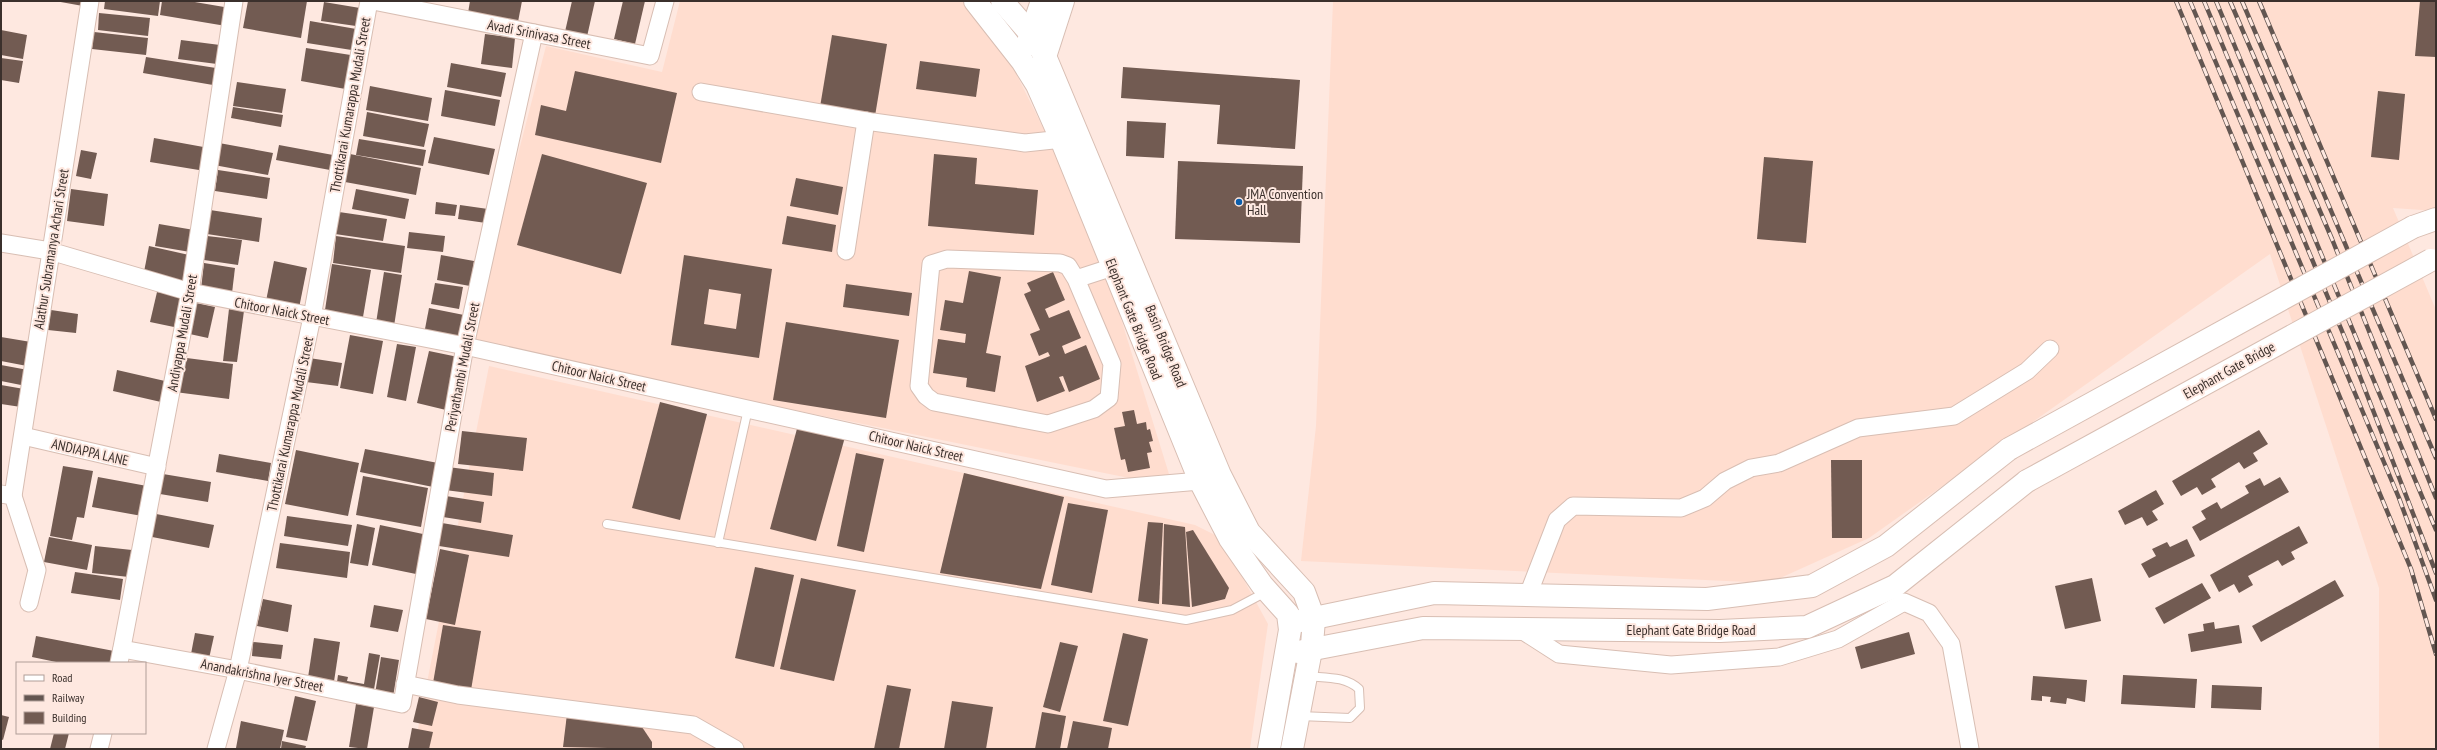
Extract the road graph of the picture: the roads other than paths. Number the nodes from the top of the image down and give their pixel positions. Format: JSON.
{"nodes":[{"id":1,"x":90,"y":1,"type":"edge"},
{"id":2,"x":234,"y":1,"type":"edge"},
{"id":3,"x":369,"y":1,"type":"edge"},
{"id":4,"x":373,"y":1,"type":"edge"},
{"id":5,"x":665,"y":1,"type":"edge"},
{"id":6,"x":975,"y":1,"type":"edge"},
{"id":7,"x":1002,"y":1,"type":"edge"},
{"id":8,"x":1042,"y":1,"type":"edge"},
{"id":9,"x":1063,"y":1,"type":"edge"},
{"id":10,"x":1030,"y":32,"type":"junction"},
{"id":11,"x":534,"y":33,"type":"junction"},
{"id":12,"x":1045,"y":56,"type":"junction"},
{"id":13,"x":1022,"y":61,"type":"junction"},
{"id":14,"x":1037,"y":85,"type":"junction"},
{"id":15,"x":701,"y":92,"type":"dead end"},
{"id":16,"x":866,"y":121,"type":"junction"},
{"id":17,"x":1071,"y":138,"type":"junction"},
{"id":18,"x":2436,"y":219,"type":"edge"},
{"id":19,"x":1,"y":243,"type":"edge"},
{"id":20,"x":50,"y":251,"type":"junction"},
{"id":21,"x":846,"y":251,"type":"dead end"},
{"id":22,"x":2433,"y":259,"type":"edge"},
{"id":23,"x":1113,"y":267,"type":"junction"},
{"id":24,"x":1076,"y":279,"type":"junction"},
{"id":25,"x":190,"y":292,"type":"junction"},
{"id":26,"x":312,"y":317,"type":"junction"},
{"id":27,"x":464,"y":346,"type":"junction"},
{"id":28,"x":2050,"y":349,"type":"dead end"},
{"id":29,"x":748,"y":409,"type":"junction"},
{"id":30,"x":23,"y":436,"type":"junction"},
{"id":31,"x":157,"y":467,"type":"junction"},
{"id":32,"x":1200,"y":481,"type":"junction"},
{"id":33,"x":2027,"y":481,"type":"joint"},
{"id":34,"x":7,"y":495,"type":"edge"},
{"id":35,"x":607,"y":524,"type":"dead end"},
{"id":36,"x":718,"y":543,"type":"junction"},
{"id":37,"x":1268,"y":591,"type":"junction"},
{"id":38,"x":1528,"y":595,"type":"junction"},
{"id":39,"x":29,"y":603,"type":"dead end"},
{"id":40,"x":1314,"y":619,"type":"junction"},
{"id":41,"x":1290,"y":624,"type":"junction"},
{"id":42,"x":1520,"y":629,"type":"junction"},
{"id":43,"x":1284,"y":655,"type":"junction"},
{"id":44,"x":120,"y":656,"type":"edge"},
{"id":45,"x":1308,"y":664,"type":"junction"},
{"id":46,"x":238,"y":670,"type":"junction"},
{"id":47,"x":405,"y":684,"type":"junction"},
{"id":48,"x":402,"y":704,"type":"joint"},
{"id":49,"x":1297,"y":716,"type":"junction"},
{"id":50,"x":102,"y":734,"type":"edge"},
{"id":51,"x":99,"y":749,"type":"edge"},
{"id":52,"x":216,"y":749,"type":"edge"},
{"id":53,"x":735,"y":749,"type":"edge"},
{"id":54,"x":1269,"y":749,"type":"edge"},
{"id":55,"x":1292,"y":749,"type":"edge"},
{"id":56,"x":1970,"y":749,"type":"edge"}],
"edges":[{"from":1,"to":20,"type":"street","name":"Alathur Subramanya Achari Street"},
{"from":2,"to":25,"type":"street","name":"Andiyappa Mudali Street"},
{"from":3,"to":26,"type":"street","name":"Thottikarai Kumarappa Mudali Street"},
{"from":4,"to":11,"type":"street","name":"Avadi Srinivasa Street"},
{"from":5,"to":11,"type":"street","name":"Avadi Srinivasa Street"},
{"from":6,"to":13,"type":"main road","name":"Elephant Gate Bridge Road"},
{"from":7,"to":10,"type":"main road","name":"Basin Bridge Road"},
{"from":8,"to":10,"type":"main road"},
{"from":9,"to":12,"type":"main road"},
{"from":10,"to":12,"type":"main road","name":"Basin Bridge Road"},
{"from":10,"to":13,"type":"main road"},
{"from":11,"to":27,"type":"street","name":"Periyathambi Mudali Street"},
{"from":12,"to":14,"type":"main road"},
{"from":12,"to":17,"type":"main road","name":"Basin Bridge Road"},
{"from":13,"to":14,"type":"main road","name":"Elephant Gate Bridge Road"},
{"from":14,"to":17,"type":"main road","name":"Elephant Gate Bridge Road"},
{"from":15,"to":16,"type":"street"},
{"from":16,"to":17,"type":"street"},
{"from":16,"to":21,"type":"street"},
{"from":17,"to":23,"type":"main road","name":"Elephant Gate Bridge Road"},
{"from":17,"to":40,"type":"main road","name":"Basin Bridge Road"},
{"from":18,"to":38,"type":"main road","bridge":true},
{"from":19,"to":20,"type":"street","name":"Chitoor Naick Street"},
{"from":20,"to":25,"type":"street","name":"Chitoor Naick Street"},
{"from":20,"to":30,"type":"street","name":"Alathur Subramanya Achari Street"},
{"from":22,"to":33,"type":"main road","name":"Elephant Gate Bridge","bridge":true},
{"from":23,"to":24,"type":"street"},
{"from":23,"to":32,"type":"main road","name":"Elephant Gate Bridge Road"},
{"from":24,"to":24,"type":"street"},
{"from":25,"to":26,"type":"street","name":"Chitoor Naick Street"},
{"from":25,"to":31,"type":"street","name":"Andiyappa Mudali Street"},
{"from":26,"to":27,"type":"street","name":"Chitoor Naick Street"},
{"from":26,"to":46,"type":"street","name":"Thottikarai Kumarappa Mudali Street"},
{"from":27,"to":29,"type":"street","name":"Chitoor Naick Street"},
{"from":27,"to":47,"type":"street","name":"Periyathambi Mudali Street"},
{"from":28,"to":38,"type":"street"},
{"from":29,"to":32,"type":"street","name":"Chitoor Naick Street"},
{"from":29,"to":36,"type":"lane"},
{"from":30,"to":31,"type":"street","name":"ANDIAPPA LANE"},
{"from":30,"to":34,"type":"street","name":"Alathur Subramanya Achari Street"},
{"from":31,"to":44,"type":"street","name":"Andiyappa Mudali Street"},
{"from":32,"to":37,"type":"main road","name":"Elephant Gate Bridge Road"},
{"from":33,"to":42,"type":"main road","name":"Elephant Gate Bridge Road"},
{"from":34,"to":39,"type":"street"},
{"from":35,"to":36,"type":"lane"},
{"from":36,"to":37,"type":"lane"},
{"from":37,"to":41,"type":"main road","name":"Elephant Gate Bridge Road"},
{"from":38,"to":40,"type":"main road"},
{"from":40,"to":41,"type":"main road"},
{"from":40,"to":45,"type":"main road"},
{"from":41,"to":43,"type":"main road"},
{"from":42,"to":45,"type":"main road","name":"Elephant Gate Bridge Road"},
{"from":42,"to":56,"type":"street"},
{"from":43,"to":45,"type":"main road","name":"Elephant Gate Bridge Road"},
{"from":43,"to":54,"type":"main road"},
{"from":44,"to":46,"type":"street","name":"Anandakrishna Iyer Street"},
{"from":45,"to":49,"type":"main road"},
{"from":45,"to":49,"type":"lane"},
{"from":46,"to":48,"type":"street","name":"Anandakrishna Iyer Street"},
{"from":46,"to":52,"type":"street","name":"Thottikarai Kumarappa Mudali Street"},
{"from":47,"to":48,"type":"street","name":"Periyathambi Mudali Street"},
{"from":47,"to":53,"type":"street"},
{"from":49,"to":55,"type":"main road"},
{"from":50,"to":51,"type":"street"}]}
